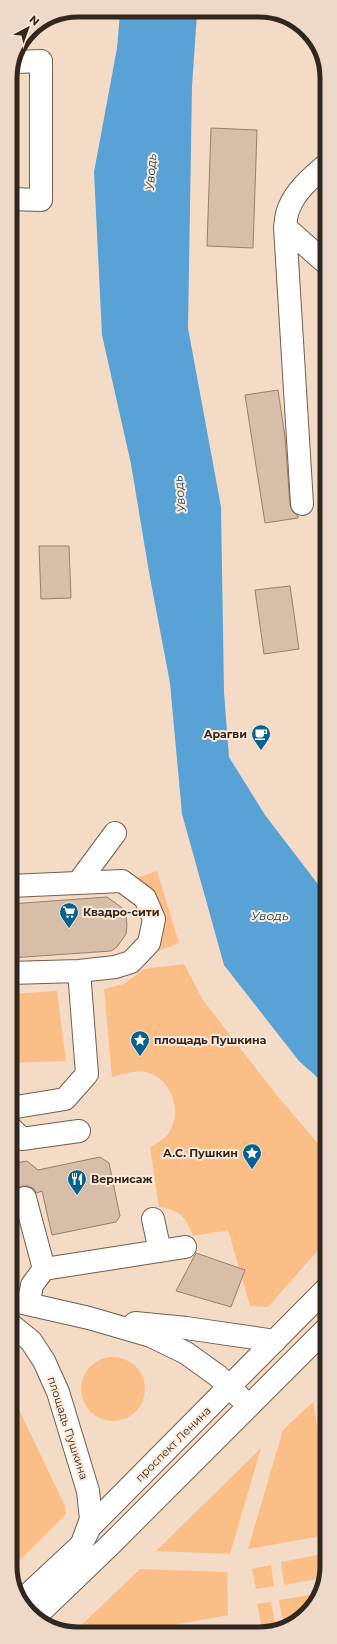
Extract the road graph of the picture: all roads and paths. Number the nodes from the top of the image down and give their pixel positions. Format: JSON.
{"nodes":[{"id":1,"x":19,"y":62,"type":"edge"},
{"id":2,"x":320,"y":170,"type":"edge"},
{"id":3,"x":17,"y":198,"type":"edge"},
{"id":4,"x":284,"y":227,"type":"junction"},
{"id":5,"x":320,"y":259,"type":"edge"},
{"id":6,"x":302,"y":504,"type":"dead end"},
{"id":7,"x":115,"y":832,"type":"dead end"},
{"id":8,"x":78,"y":883,"type":"junction"},
{"id":9,"x":17,"y":886,"type":"edge"},
{"id":10,"x":79,"y":971,"type":"junction"},
{"id":11,"x":17,"y":973,"type":"edge"},
{"id":12,"x":17,"y":1107,"type":"edge"},
{"id":13,"x":79,"y":1131,"type":"dead end"},
{"id":14,"x":17,"y":1134,"type":"edge"},
{"id":15,"x":25,"y":1198,"type":"dead end"},
{"id":16,"x":153,"y":1219,"type":"dead end"},
{"id":17,"x":185,"y":1247,"type":"dead end"},
{"id":18,"x":160,"y":1251,"type":"junction"},
{"id":19,"x":44,"y":1269,"type":"junction"},
{"id":20,"x":320,"y":1295,"type":"edge"},
{"id":21,"x":20,"y":1301,"type":"edge"},
{"id":22,"x":89,"y":1318,"type":"junction"},
{"id":23,"x":17,"y":1330,"type":"edge"},
{"id":24,"x":320,"y":1335,"type":"edge"},
{"id":25,"x":275,"y":1341,"type":"junction"},
{"id":26,"x":230,"y":1387,"type":"junction"},
{"id":27,"x":250,"y":1406,"type":"junction"},
{"id":28,"x":81,"y":1545,"type":"junction"},
{"id":29,"x":25,"y":1597,"type":"edge"},
{"id":30,"x":39,"y":1613,"type":"edge"}],
"edges":[{"from":1,"to":3,"type":"main road"},
{"from":2,"to":4,"type":"main road"},
{"from":4,"to":5,"type":"main road"},
{"from":4,"to":6,"type":"main road"},
{"from":7,"to":8,"type":"main road"},
{"from":8,"to":9,"type":"main road"},
{"from":8,"to":10,"type":"main road"},
{"from":10,"to":11,"type":"main road"},
{"from":10,"to":12,"type":"main road"},
{"from":13,"to":14,"type":"main road"},
{"from":15,"to":19,"type":"main road"},
{"from":16,"to":18,"type":"main road"},
{"from":17,"to":18,"type":"main road"},
{"from":18,"to":19,"type":"main road"},
{"from":19,"to":21,"type":"main road"},
{"from":20,"to":25,"type":"main road","name":"проспект Ленина"},
{"from":21,"to":22,"type":"main road"},
{"from":22,"to":25,"type":"main road"},
{"from":22,"to":26,"type":"main road"},
{"from":23,"to":28,"type":"main road","name":"площадь Пушкина"},
{"from":24,"to":27,"type":"main road"},
{"from":25,"to":26,"type":"main road","name":"проспект Ленина"},
{"from":26,"to":27,"type":"main road"},
{"from":26,"to":28,"type":"main road","name":"проспект Ленина"},
{"from":27,"to":30,"type":"main road"},
{"from":28,"to":29,"type":"main road","name":"проспект Ленина"}]}
